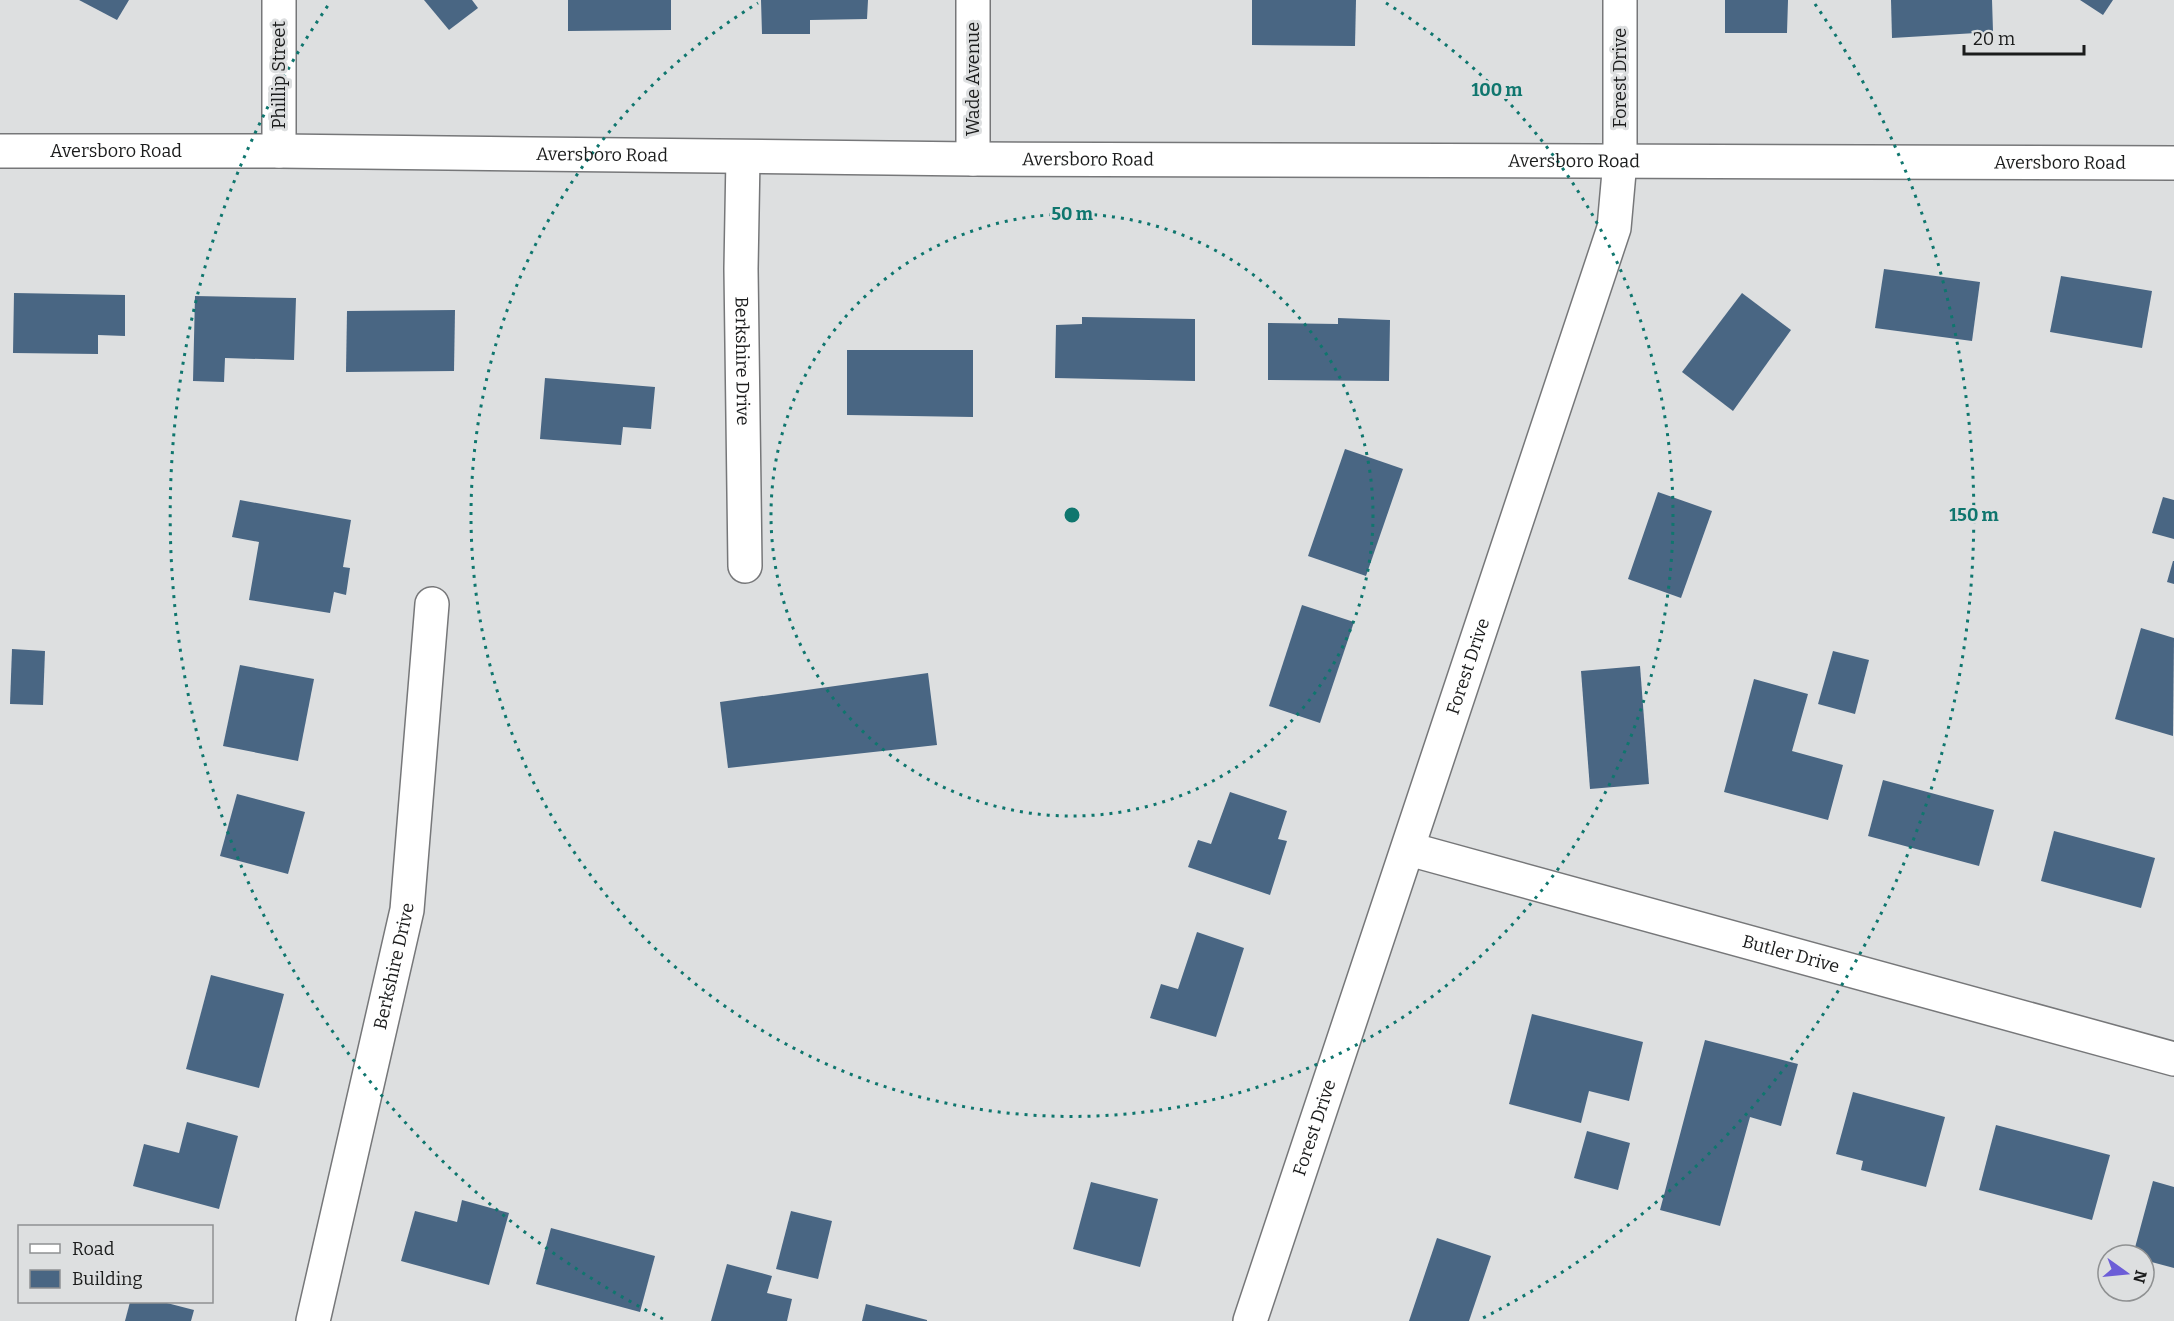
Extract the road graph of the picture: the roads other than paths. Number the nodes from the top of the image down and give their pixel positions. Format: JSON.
{"nodes":[{"id":1,"x":279,"y":0,"type":"edge"},
{"id":2,"x":973,"y":0,"type":"edge"},
{"id":3,"x":1620,"y":0,"type":"edge"},
{"id":4,"x":0,"y":151,"type":"edge"},
{"id":5,"x":279,"y":151,"type":"junction"},
{"id":6,"x":743,"y":157,"type":"junction"},
{"id":7,"x":973,"y":159,"type":"junction"},
{"id":8,"x":1620,"y":161,"type":"junction"},
{"id":9,"x":2174,"y":163,"type":"edge"},
{"id":10,"x":745,"y":566,"type":"dead end"},
{"id":11,"x":432,"y":604,"type":"dead end"},
{"id":12,"x":1409,"y":849,"type":"junction"},
{"id":13,"x":2174,"y":1059,"type":"edge"},
{"id":14,"x":313,"y":1321,"type":"edge"},
{"id":15,"x":1250,"y":1321,"type":"edge"}],
"edges":[{"from":1,"to":5,"type":"street","name":"Phillip Street"},
{"from":2,"to":7,"type":"street","name":"Wade Avenue"},
{"from":3,"to":8,"type":"street","name":"Forest Drive"},
{"from":4,"to":5,"type":"street","name":"Aversboro Road"},
{"from":5,"to":6,"type":"street","name":"Aversboro Road"},
{"from":6,"to":7,"type":"street","name":"Aversboro Road"},
{"from":6,"to":10,"type":"street","name":"Berkshire Drive"},
{"from":7,"to":8,"type":"street","name":"Aversboro Road"},
{"from":8,"to":9,"type":"street","name":"Aversboro Road"},
{"from":8,"to":12,"type":"street","name":"Forest Drive"},
{"from":11,"to":14,"type":"street","name":"Berkshire Drive"},
{"from":12,"to":13,"type":"street","name":"Butler Drive"},
{"from":12,"to":15,"type":"street","name":"Forest Drive"}]}
